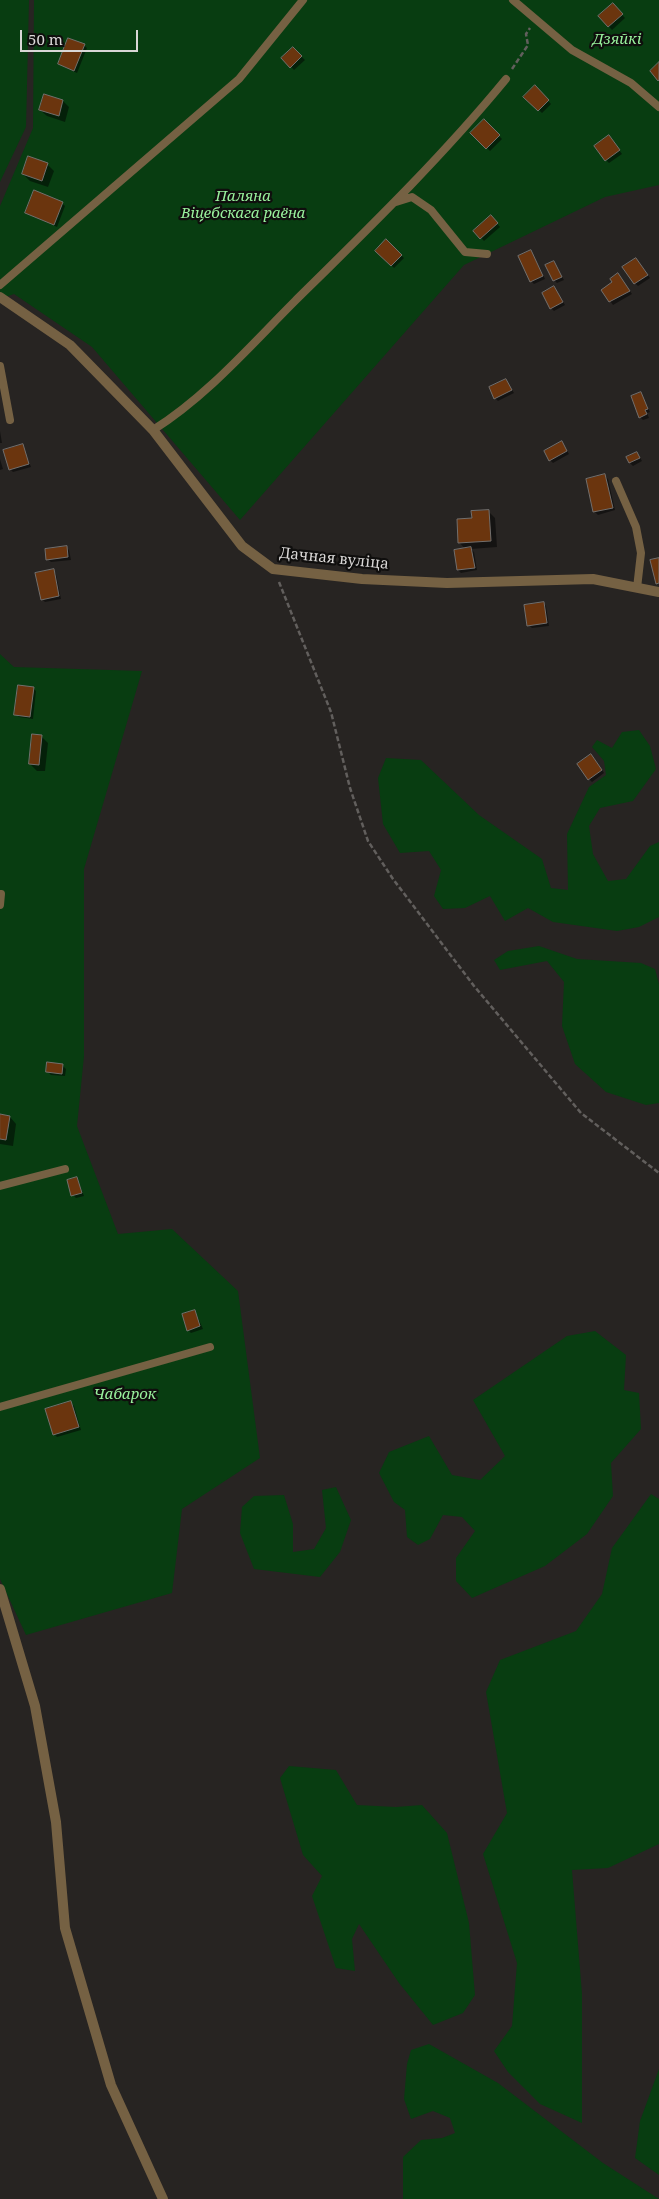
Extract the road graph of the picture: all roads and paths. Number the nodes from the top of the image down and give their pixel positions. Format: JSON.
{"nodes":[{"id":1,"x":303,"y":0,"type":"edge"},
{"id":2,"x":513,"y":0,"type":"edge"},
{"id":3,"x":529,"y":29,"type":"dead end"},
{"id":4,"x":506,"y":79,"type":"joint"},
{"id":5,"x":659,"y":107,"type":"edge"},
{"id":6,"x":394,"y":203,"type":"junction"},
{"id":7,"x":487,"y":254,"type":"dead end"},
{"id":8,"x":0,"y":285,"type":"edge"},
{"id":9,"x":0,"y":297,"type":"edge"},
{"id":10,"x":0,"y":366,"type":"edge"},
{"id":11,"x":10,"y":420,"type":"dead end"},
{"id":12,"x":153,"y":430,"type":"junction"},
{"id":13,"x":616,"y":481,"type":"dead end"},
{"id":14,"x":273,"y":569,"type":"junction"},
{"id":15,"x":637,"y":588,"type":"junction"},
{"id":16,"x":659,"y":592,"type":"edge"},
{"id":17,"x":2,"y":894,"type":"dead end"},
{"id":18,"x":0,"y":905,"type":"edge"},
{"id":19,"x":65,"y":1169,"type":"dead end"},
{"id":20,"x":659,"y":1173,"type":"edge"},
{"id":21,"x":0,"y":1186,"type":"edge"},
{"id":22,"x":210,"y":1347,"type":"dead end"},
{"id":23,"x":0,"y":1408,"type":"edge"},
{"id":24,"x":0,"y":1589,"type":"edge"},
{"id":25,"x":163,"y":2199,"type":"edge"}],
"edges":[{"from":1,"to":8,"type":"lane"},
{"from":2,"to":5,"type":"lane"},
{"from":3,"to":4,"type":"path"},
{"from":4,"to":6,"type":"lane"},
{"from":6,"to":7,"type":"lane"},
{"from":6,"to":12,"type":"lane"},
{"from":9,"to":12,"type":"street","name":"Дачная вуліца"},
{"from":10,"to":11,"type":"lane"},
{"from":12,"to":14,"type":"street","name":"Дачная вуліца"},
{"from":13,"to":15,"type":"lane"},
{"from":14,"to":15,"type":"street","name":"Дачная вуліца"},
{"from":14,"to":20,"type":"path"},
{"from":15,"to":16,"type":"street","name":"Дачная вуліца"},
{"from":17,"to":18,"type":"lane"},
{"from":19,"to":21,"type":"lane"},
{"from":22,"to":23,"type":"lane"},
{"from":24,"to":25,"type":"street"}]}
